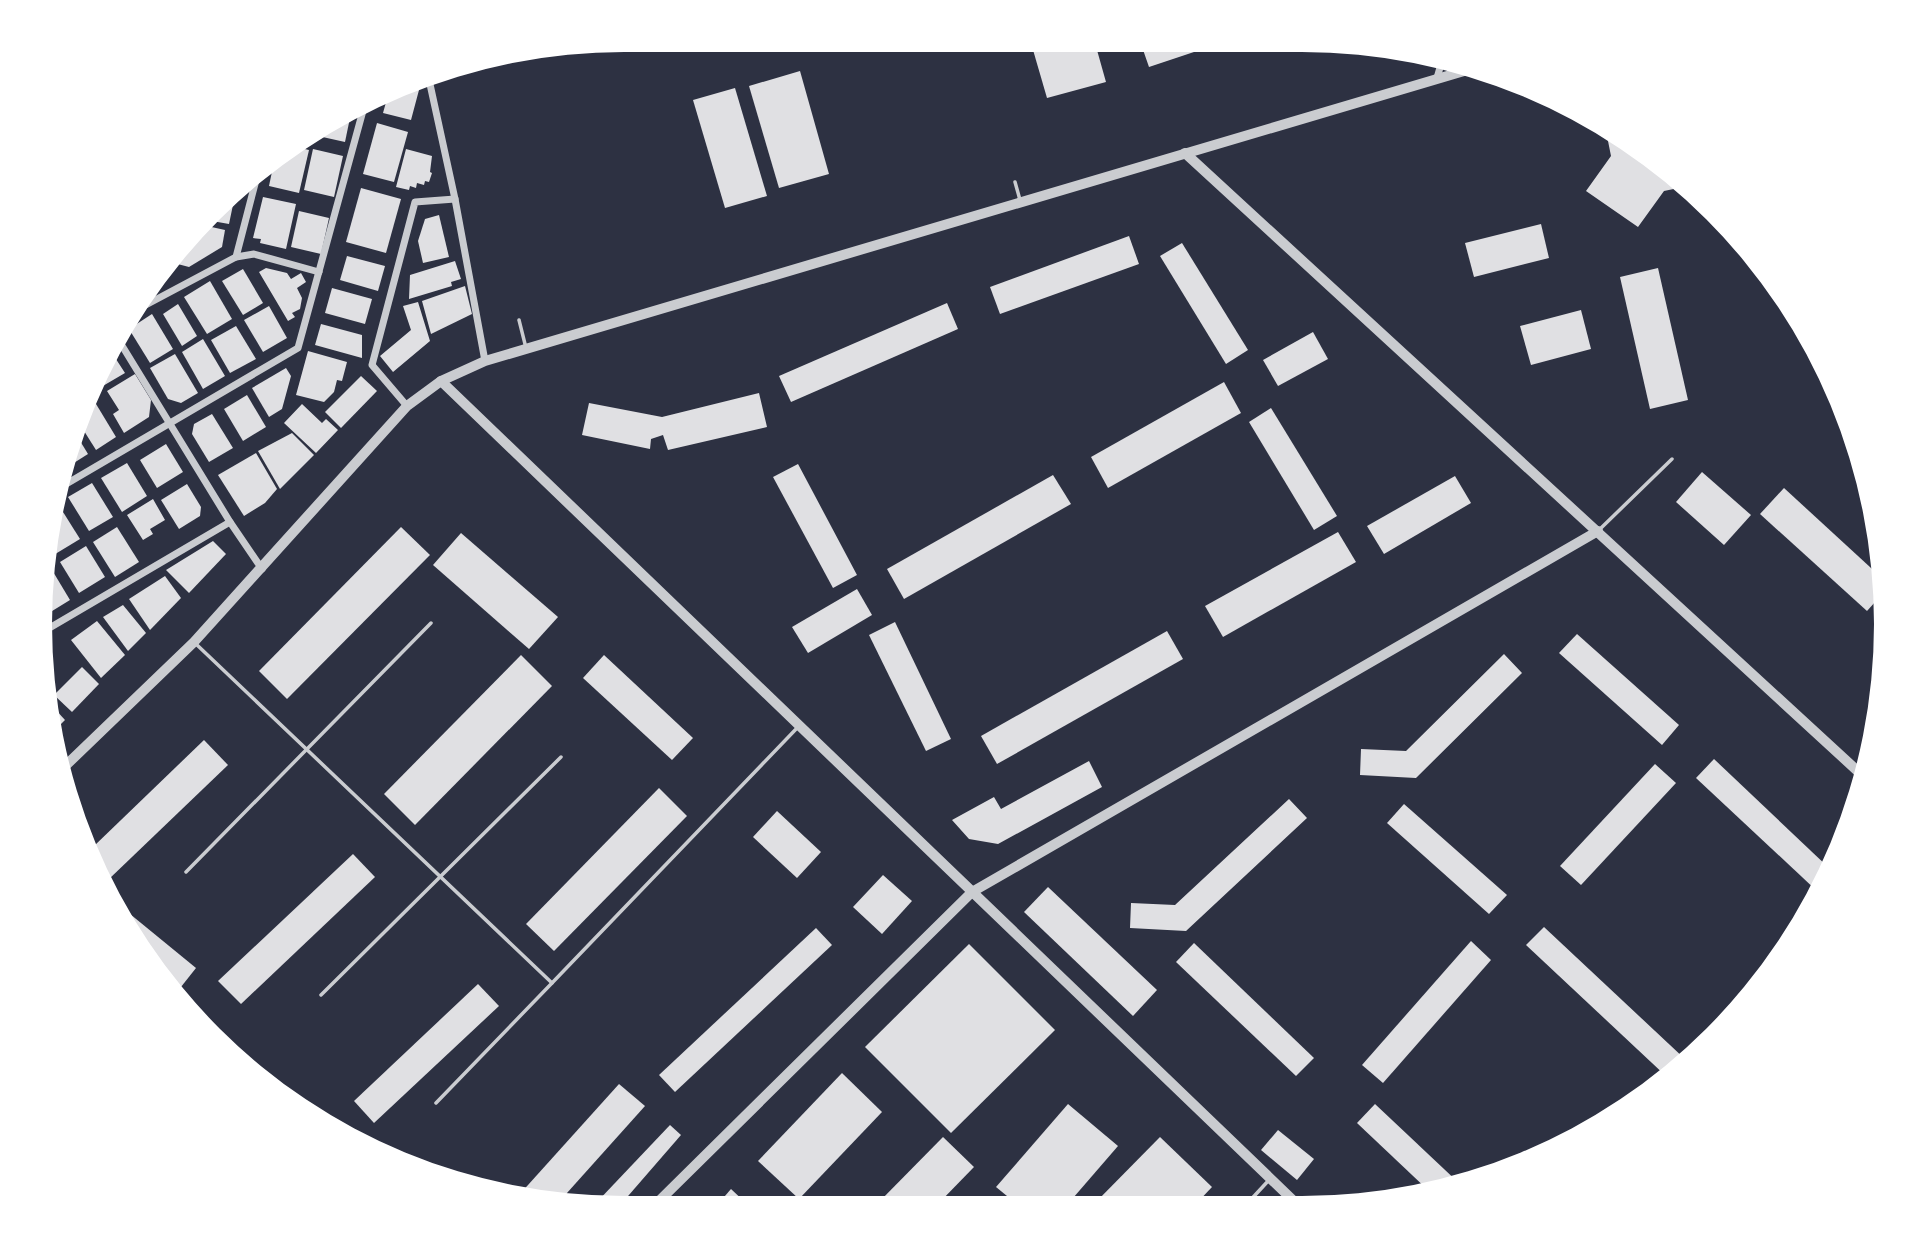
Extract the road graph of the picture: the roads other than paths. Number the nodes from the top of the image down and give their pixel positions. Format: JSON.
{"nodes":[{"id":1,"x":1439,"y":69,"type":"edge"},
{"id":2,"x":1455,"y":73,"type":"edge"},
{"id":3,"x":1437,"y":78,"type":"junction"},
{"id":4,"x":431,"y":87,"type":"edge"},
{"id":5,"x":361,"y":116,"type":"edge"},
{"id":6,"x":1185,"y":153,"type":"junction"},
{"id":7,"x":1015,"y":182,"type":"dead end"},
{"id":8,"x":254,"y":189,"type":"edge"},
{"id":9,"x":455,"y":199,"type":"junction"},
{"id":10,"x":1021,"y":202,"type":"junction"},
{"id":11,"x":236,"y":257,"type":"junction"},
{"id":12,"x":319,"y":272,"type":"junction"},
{"id":13,"x":152,"y":301,"type":"edge"},
{"id":14,"x":519,"y":320,"type":"dead end"},
{"id":15,"x":124,"y":348,"type":"edge"},
{"id":16,"x":526,"y":349,"type":"junction"},
{"id":17,"x":485,"y":361,"type":"junction"},
{"id":18,"x":441,"y":381,"type":"junction"},
{"id":19,"x":407,"y":406,"type":"junction"},
{"id":20,"x":170,"y":423,"type":"junction"},
{"id":21,"x":1672,"y":459,"type":"dead end"},
{"id":22,"x":71,"y":481,"type":"edge"},
{"id":23,"x":230,"y":522,"type":"junction"},
{"id":24,"x":1598,"y":531,"type":"junction"},
{"id":25,"x":262,"y":569,"type":"junction"},
{"id":26,"x":431,"y":623,"type":"dead end"},
{"id":27,"x":52,"y":626,"type":"edge"},
{"id":28,"x":194,"y":642,"type":"junction"},
{"id":29,"x":799,"y":725,"type":"junction"},
{"id":30,"x":306,"y":748,"type":"junction"},
{"id":31,"x":561,"y":757,"type":"dead end"},
{"id":32,"x":70,"y":762,"type":"edge"},
{"id":33,"x":1855,"y":768,"type":"edge"},
{"id":34,"x":186,"y":872,"type":"dead end"},
{"id":35,"x":440,"y":876,"type":"junction"},
{"id":36,"x":972,"y":892,"type":"junction"},
{"id":37,"x":552,"y":983,"type":"junction"},
{"id":38,"x":321,"y":995,"type":"dead end"},
{"id":39,"x":436,"y":1103,"type":"dead end"},
{"id":40,"x":1271,"y":1179,"type":"junction"},
{"id":41,"x":664,"y":1196,"type":"edge"},
{"id":42,"x":1255,"y":1196,"type":"edge"},
{"id":43,"x":1289,"y":1196,"type":"edge"}],
"edges":[{"from":1,"to":3,"type":"street"},
{"from":2,"to":3,"type":"street"},
{"from":3,"to":6,"type":"street"},
{"from":4,"to":9,"type":"street"},
{"from":5,"to":12,"type":"street"},
{"from":6,"to":10,"type":"street"},
{"from":6,"to":24,"type":"street"},
{"from":7,"to":10,"type":"lane"},
{"from":8,"to":11,"type":"street"},
{"from":9,"to":17,"type":"street"},
{"from":9,"to":19,"type":"street"},
{"from":10,"to":16,"type":"street"},
{"from":11,"to":12,"type":"street"},
{"from":11,"to":13,"type":"street"},
{"from":12,"to":20,"type":"street"},
{"from":14,"to":16,"type":"lane"},
{"from":15,"to":20,"type":"street"},
{"from":16,"to":17,"type":"street"},
{"from":17,"to":18,"type":"street"},
{"from":18,"to":19,"type":"street"},
{"from":18,"to":29,"type":"street"},
{"from":19,"to":25,"type":"street"},
{"from":20,"to":22,"type":"street"},
{"from":20,"to":23,"type":"street"},
{"from":21,"to":24,"type":"lane"},
{"from":23,"to":25,"type":"street"},
{"from":23,"to":27,"type":"street"},
{"from":24,"to":33,"type":"street"},
{"from":24,"to":36,"type":"street"},
{"from":25,"to":28,"type":"street"},
{"from":26,"to":30,"type":"lane"},
{"from":28,"to":30,"type":"lane"},
{"from":28,"to":32,"type":"street"},
{"from":29,"to":36,"type":"street"},
{"from":29,"to":37,"type":"lane"},
{"from":30,"to":34,"type":"lane"},
{"from":30,"to":35,"type":"lane"},
{"from":31,"to":35,"type":"lane"},
{"from":35,"to":37,"type":"lane"},
{"from":35,"to":38,"type":"lane"},
{"from":36,"to":40,"type":"street"},
{"from":36,"to":41,"type":"street"},
{"from":37,"to":39,"type":"lane"},
{"from":40,"to":42,"type":"lane"},
{"from":40,"to":43,"type":"street"}]}
